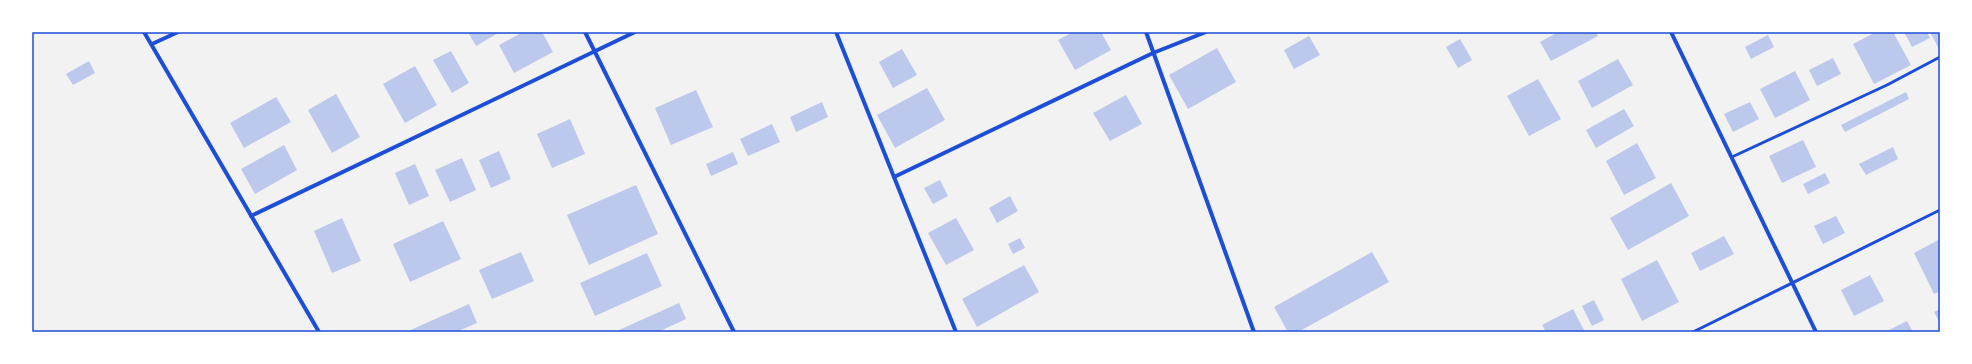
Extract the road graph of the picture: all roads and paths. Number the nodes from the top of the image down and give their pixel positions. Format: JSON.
{"nodes":[{"id":1,"x":144,"y":32,"type":"edge"},
{"id":2,"x":178,"y":32,"type":"edge"},
{"id":3,"x":585,"y":32,"type":"edge"},
{"id":4,"x":635,"y":32,"type":"edge"},
{"id":5,"x":836,"y":32,"type":"edge"},
{"id":6,"x":1146,"y":32,"type":"edge"},
{"id":7,"x":1206,"y":32,"type":"edge"},
{"id":8,"x":1671,"y":32,"type":"edge"},
{"id":9,"x":152,"y":44,"type":"junction"},
{"id":10,"x":594,"y":51,"type":"junction"},
{"id":11,"x":1153,"y":53,"type":"junction"},
{"id":12,"x":1940,"y":57,"type":"edge"},
{"id":13,"x":1732,"y":157,"type":"junction"},
{"id":14,"x":894,"y":177,"type":"junction"},
{"id":15,"x":1940,"y":210,"type":"edge"},
{"id":16,"x":251,"y":216,"type":"junction"},
{"id":17,"x":1793,"y":284,"type":"junction"},
{"id":18,"x":319,"y":332,"type":"edge"},
{"id":19,"x":734,"y":332,"type":"edge"},
{"id":20,"x":956,"y":332,"type":"edge"},
{"id":21,"x":1254,"y":332,"type":"edge"},
{"id":22,"x":1693,"y":332,"type":"edge"},
{"id":23,"x":1816,"y":332,"type":"edge"}],
"edges":[{"from":1,"to":9,"type":"street"},
{"from":2,"to":9,"type":"street"},
{"from":3,"to":10,"type":"street"},
{"from":4,"to":10,"type":"street"},
{"from":5,"to":14,"type":"street"},
{"from":6,"to":11,"type":"street"},
{"from":7,"to":11,"type":"street"},
{"from":8,"to":13,"type":"street"},
{"from":9,"to":16,"type":"street"},
{"from":10,"to":16,"type":"street"},
{"from":10,"to":19,"type":"street"},
{"from":11,"to":14,"type":"street"},
{"from":11,"to":21,"type":"street"},
{"from":12,"to":13,"type":"lane"},
{"from":13,"to":17,"type":"street"},
{"from":14,"to":20,"type":"street"},
{"from":15,"to":17,"type":"lane"},
{"from":16,"to":18,"type":"street"},
{"from":17,"to":22,"type":"lane"},
{"from":17,"to":23,"type":"street"}]}
